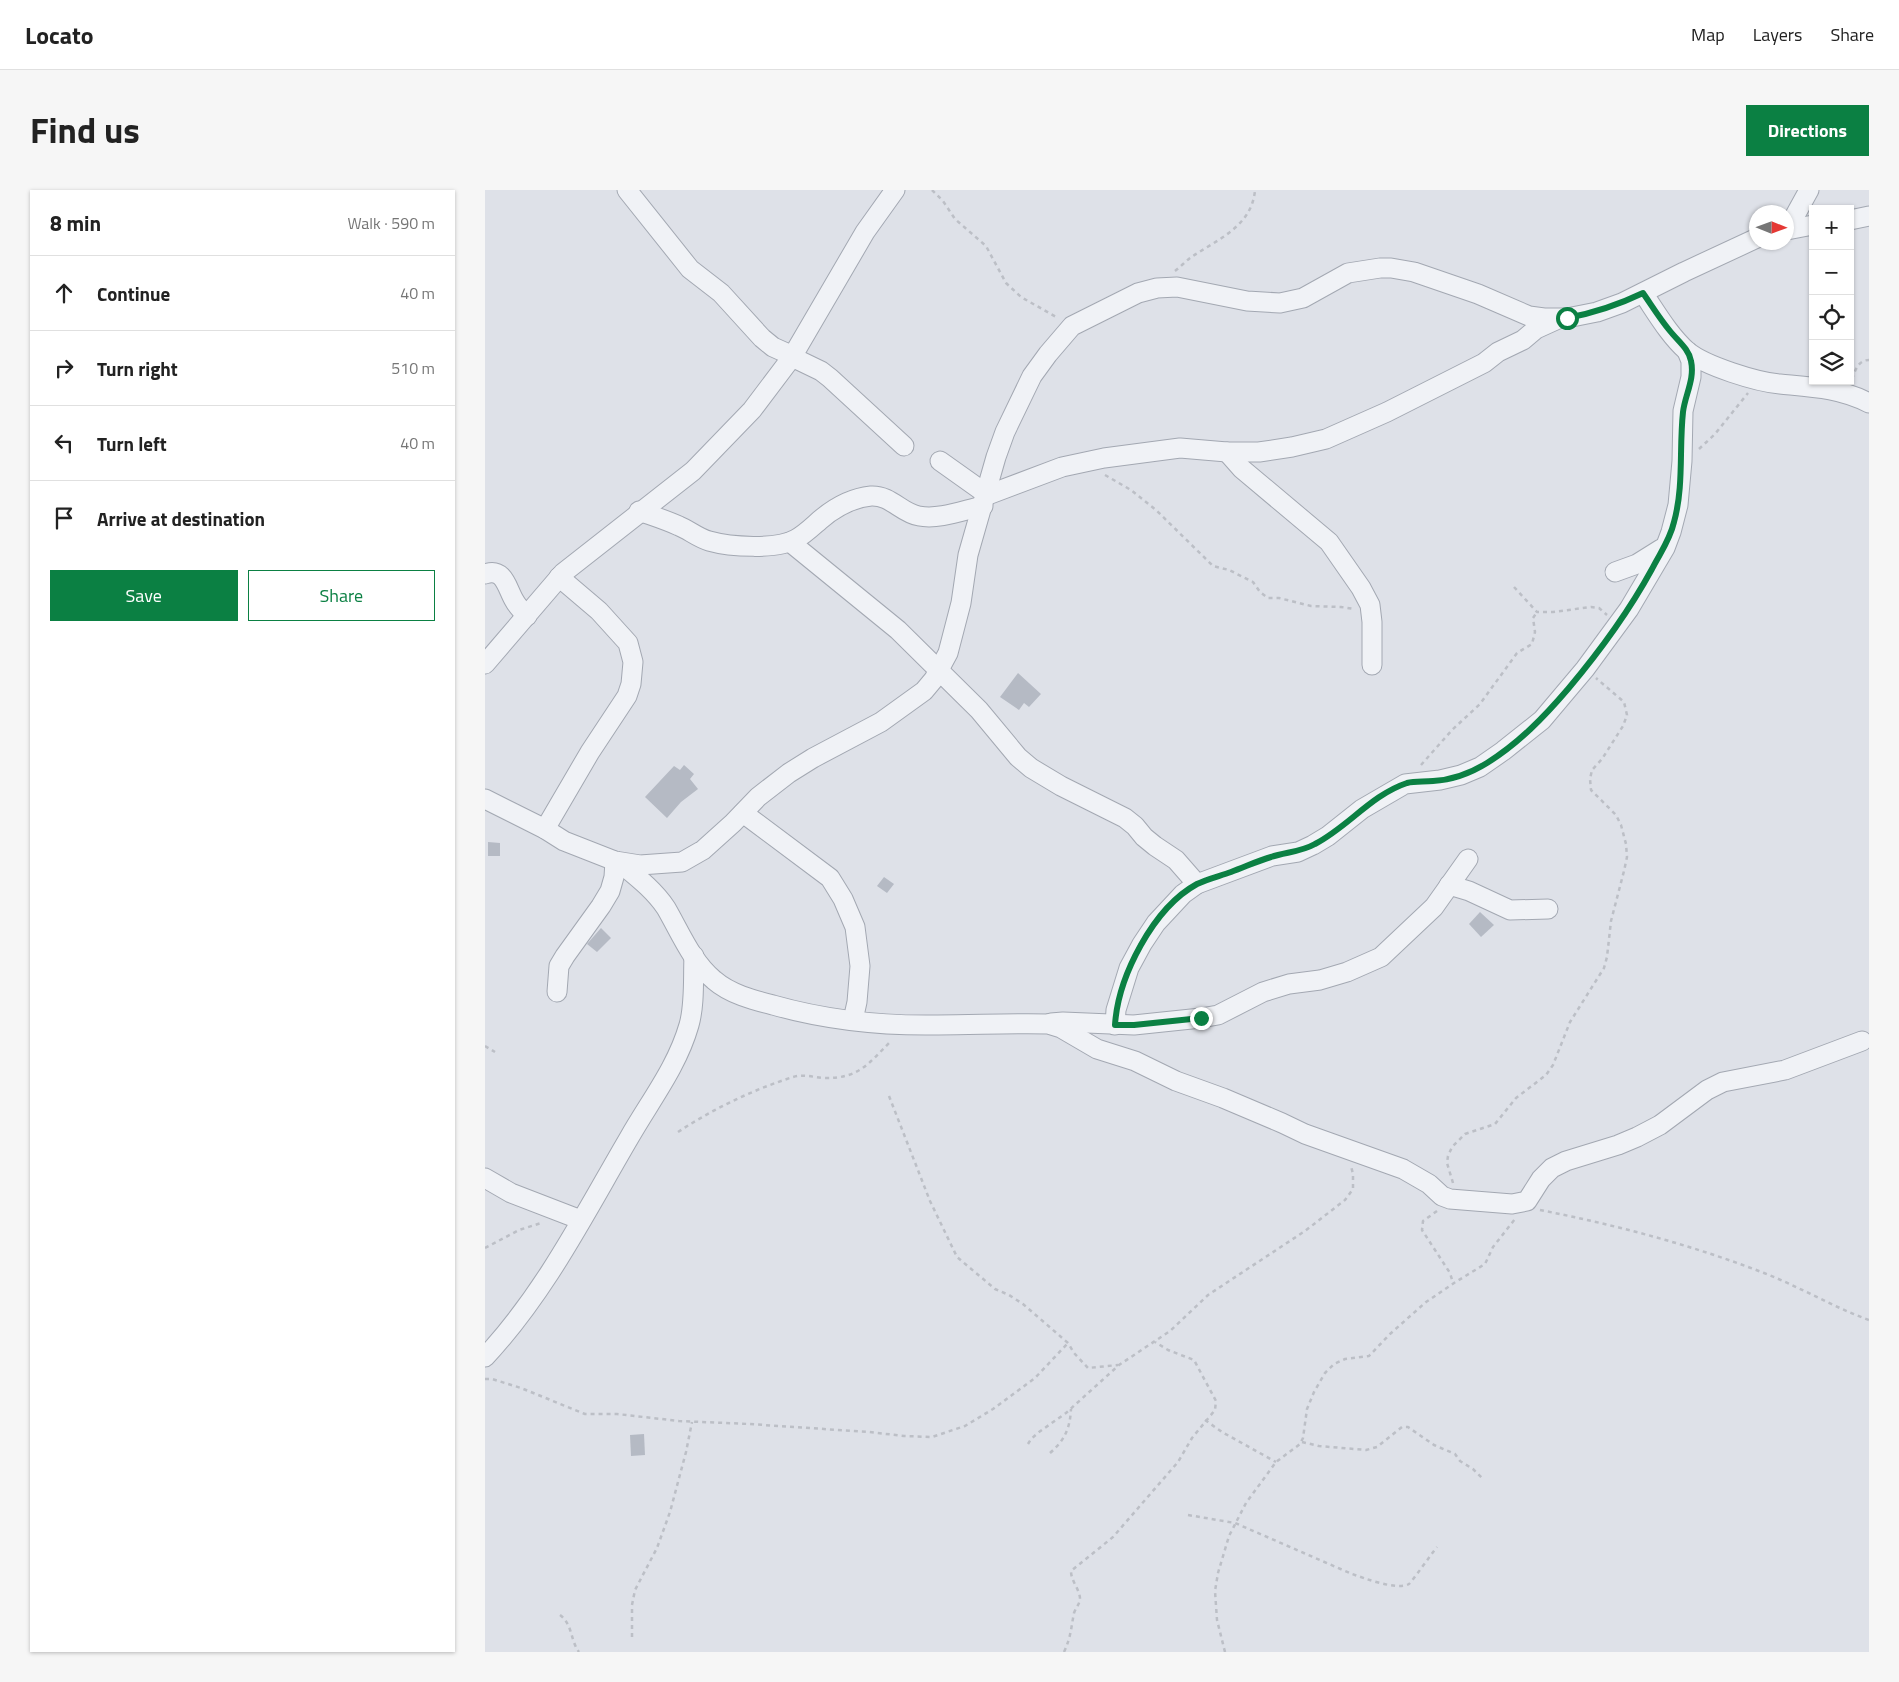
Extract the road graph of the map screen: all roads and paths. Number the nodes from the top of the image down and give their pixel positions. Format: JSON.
{"nodes":[{"id":1,"x":627,"y":190,"type":"edge"},
{"id":2,"x":895,"y":190,"type":"edge"},
{"id":3,"x":932,"y":190,"type":"edge"},
{"id":4,"x":1255,"y":190,"type":"edge"},
{"id":5,"x":1809,"y":190,"type":"edge"},
{"id":6,"x":1869,"y":216,"type":"edge"},
{"id":7,"x":1794,"y":217,"type":"edge"},
{"id":8,"x":1854,"y":219,"type":"edge"},
{"id":9,"x":1809,"y":226,"type":"edge"},
{"id":10,"x":1794,"y":229,"type":"edge"},
{"id":11,"x":1749,"y":242,"type":"edge"},
{"id":12,"x":1157,"y":288,"type":"junction"},
{"id":13,"x":1643,"y":293,"type":"junction"},
{"id":14,"x":1560,"y":318,"type":"junction"},
{"id":15,"x":1072,"y":326,"type":"junction"},
{"id":16,"x":1687,"y":351,"type":"junction"},
{"id":17,"x":792,"y":356,"type":"junction"},
{"id":18,"x":1869,"y":360,"type":"edge"},
{"id":19,"x":1754,"y":389,"type":"dead end"},
{"id":20,"x":1847,"y":394,"type":"junction"},
{"id":21,"x":1869,"y":403,"type":"edge"},
{"id":22,"x":904,"y":446,"type":"dead end"},
{"id":23,"x":1227,"y":452,"type":"junction"},
{"id":24,"x":1694,"y":454,"type":"dead end"},
{"id":25,"x":940,"y":461,"type":"dead end"},
{"id":26,"x":1087,"y":461,"type":"junction"},
{"id":27,"x":984,"y":498,"type":"junction"},
{"id":28,"x":639,"y":511,"type":"junction"},
{"id":29,"x":790,"y":542,"type":"junction"},
{"id":30,"x":1665,"y":548,"type":"junction"},
{"id":31,"x":1615,"y":572,"type":"dead end"},
{"id":32,"x":485,"y":574,"type":"edge"},
{"id":33,"x":559,"y":578,"type":"junction"},
{"id":34,"x":1514,"y":587,"type":"dead end"},
{"id":35,"x":1537,"y":612,"type":"junction"},
{"id":36,"x":527,"y":616,"type":"junction"},
{"id":37,"x":1371,"y":617,"type":"junction"},
{"id":38,"x":1615,"y":629,"type":"junction"},
{"id":39,"x":485,"y":664,"type":"edge"},
{"id":40,"x":1372,"y":665,"type":"dead end"},
{"id":41,"x":940,"y":669,"type":"junction"},
{"id":42,"x":1585,"y":669,"type":"junction"},
{"id":43,"x":1419,"y":767,"type":"dead end"},
{"id":44,"x":485,"y":799,"type":"edge"},
{"id":45,"x":743,"y":813,"type":"junction"},
{"id":46,"x":545,"y":829,"type":"junction"},
{"id":47,"x":1468,"y":859,"type":"dead end"},
{"id":48,"x":617,"y":862,"type":"junction"},
{"id":49,"x":1197,"y":884,"type":"junction"},
{"id":50,"x":1449,"y":885,"type":"junction"},
{"id":51,"x":1547,"y":909,"type":"dead end"},
{"id":52,"x":694,"y":956,"type":"junction"},
{"id":53,"x":557,"y":992,"type":"dead end"},
{"id":54,"x":853,"y":1020,"type":"junction"},
{"id":55,"x":912,"y":1024,"type":"junction"},
{"id":56,"x":1048,"y":1024,"type":"junction"},
{"id":57,"x":1115,"y":1025,"type":"junction"},
{"id":58,"x":1861,"y":1042,"type":"dead end"},
{"id":59,"x":485,"y":1046,"type":"edge"},
{"id":60,"x":495,"y":1052,"type":"dead end"},
{"id":61,"x":889,"y":1096,"type":"dead end"},
{"id":62,"x":678,"y":1132,"type":"dead end"},
{"id":63,"x":1343,"y":1146,"type":"junction"},
{"id":64,"x":485,"y":1178,"type":"edge"},
{"id":65,"x":1446,"y":1197,"type":"junction"},
{"id":66,"x":1523,"y":1205,"type":"junction"},
{"id":67,"x":575,"y":1218,"type":"junction"},
{"id":68,"x":485,"y":1248,"type":"edge"},
{"id":69,"x":1453,"y":1283,"type":"junction"},
{"id":70,"x":1869,"y":1320,"type":"edge"},
{"id":71,"x":1155,"y":1342,"type":"junction"},
{"id":72,"x":1068,"y":1343,"type":"junction"},
{"id":73,"x":485,"y":1357,"type":"edge"},
{"id":74,"x":1119,"y":1365,"type":"junction"},
{"id":75,"x":485,"y":1379,"type":"edge"},
{"id":76,"x":1071,"y":1409,"type":"junction"},
{"id":77,"x":1205,"y":1420,"type":"junction"},
{"id":78,"x":692,"y":1422,"type":"junction"},
{"id":79,"x":1301,"y":1442,"type":"junction"},
{"id":80,"x":1028,"y":1444,"type":"dead end"},
{"id":81,"x":1050,"y":1453,"type":"dead end"},
{"id":82,"x":1276,"y":1462,"type":"junction"},
{"id":83,"x":1484,"y":1480,"type":"dead end"},
{"id":84,"x":1188,"y":1515,"type":"dead end"},
{"id":85,"x":1235,"y":1523,"type":"junction"},
{"id":86,"x":1437,"y":1547,"type":"dead end"},
{"id":87,"x":559,"y":1615,"type":"dead end"},
{"id":88,"x":632,"y":1637,"type":"dead end"},
{"id":89,"x":579,"y":1652,"type":"edge"},
{"id":90,"x":1064,"y":1652,"type":"edge"},
{"id":91,"x":1225,"y":1652,"type":"edge"}],
"edges":[{"from":1,"to":17,"type":"street"},
{"from":2,"to":17,"type":"street"},
{"from":3,"to":15,"type":"path"},
{"from":4,"to":12,"type":"path"},
{"from":5,"to":7,"type":"street"},
{"from":6,"to":8,"type":"street"},
{"from":9,"to":10,"type":"street"},
{"from":11,"to":13,"type":"street"},
{"from":12,"to":14,"type":"street"},
{"from":12,"to":15,"type":"street"},
{"from":13,"to":14,"type":"street"},
{"from":13,"to":16,"type":"street"},
{"from":14,"to":23,"type":"street"},
{"from":15,"to":27,"type":"street"},
{"from":16,"to":20,"type":"street"},
{"from":16,"to":30,"type":"street"},
{"from":17,"to":22,"type":"street"},
{"from":17,"to":28,"type":"street"},
{"from":18,"to":20,"type":"path"},
{"from":19,"to":24,"type":"path"},
{"from":20,"to":21,"type":"street"},
{"from":23,"to":26,"type":"street"},
{"from":23,"to":37,"type":"street"},
{"from":25,"to":27,"type":"street"},
{"from":26,"to":27,"type":"street"},
{"from":26,"to":37,"type":"path"},
{"from":27,"to":29,"type":"street"},
{"from":27,"to":41,"type":"street"},
{"from":28,"to":29,"type":"street"},
{"from":28,"to":33,"type":"street"},
{"from":29,"to":41,"type":"street"},
{"from":30,"to":31,"type":"street"},
{"from":30,"to":38,"type":"street"},
{"from":32,"to":36,"type":"street"},
{"from":33,"to":36,"type":"street"},
{"from":33,"to":46,"type":"street"},
{"from":34,"to":35,"type":"path"},
{"from":35,"to":38,"type":"path"},
{"from":35,"to":43,"type":"path"},
{"from":36,"to":39,"type":"street"},
{"from":37,"to":40,"type":"street"},
{"from":38,"to":42,"type":"street"},
{"from":41,"to":45,"type":"street"},
{"from":41,"to":49,"type":"street"},
{"from":42,"to":49,"type":"street"},
{"from":42,"to":65,"type":"path"},
{"from":44,"to":46,"type":"street"},
{"from":45,"to":48,"type":"street"},
{"from":45,"to":54,"type":"street"},
{"from":46,"to":48,"type":"street"},
{"from":47,"to":50,"type":"street"},
{"from":48,"to":52,"type":"street"},
{"from":48,"to":53,"type":"street"},
{"from":49,"to":57,"type":"street"},
{"from":50,"to":51,"type":"street"},
{"from":50,"to":57,"type":"street"},
{"from":52,"to":54,"type":"street"},
{"from":52,"to":67,"type":"street"},
{"from":54,"to":55,"type":"street"},
{"from":55,"to":56,"type":"street"},
{"from":55,"to":62,"type":"path"},
{"from":56,"to":57,"type":"street"},
{"from":56,"to":63,"type":"street"},
{"from":58,"to":66,"type":"street"},
{"from":59,"to":60,"type":"path"},
{"from":61,"to":72,"type":"path"},
{"from":63,"to":65,"type":"street"},
{"from":63,"to":71,"type":"path"},
{"from":64,"to":67,"type":"street"},
{"from":65,"to":66,"type":"street"},
{"from":65,"to":69,"type":"path"},
{"from":66,"to":69,"type":"path"},
{"from":66,"to":70,"type":"path"},
{"from":67,"to":68,"type":"path"},
{"from":67,"to":73,"type":"street"},
{"from":69,"to":79,"type":"path"},
{"from":71,"to":74,"type":"path"},
{"from":71,"to":77,"type":"path"},
{"from":72,"to":74,"type":"path"},
{"from":72,"to":78,"type":"path"},
{"from":74,"to":76,"type":"path"},
{"from":75,"to":78,"type":"path"},
{"from":76,"to":80,"type":"path"},
{"from":76,"to":81,"type":"path"},
{"from":77,"to":82,"type":"path"},
{"from":77,"to":90,"type":"path"},
{"from":78,"to":88,"type":"path"},
{"from":79,"to":82,"type":"path"},
{"from":79,"to":83,"type":"path"},
{"from":82,"to":85,"type":"path"},
{"from":84,"to":85,"type":"path"},
{"from":85,"to":86,"type":"path"},
{"from":85,"to":91,"type":"path"},
{"from":87,"to":89,"type":"path"}]}
